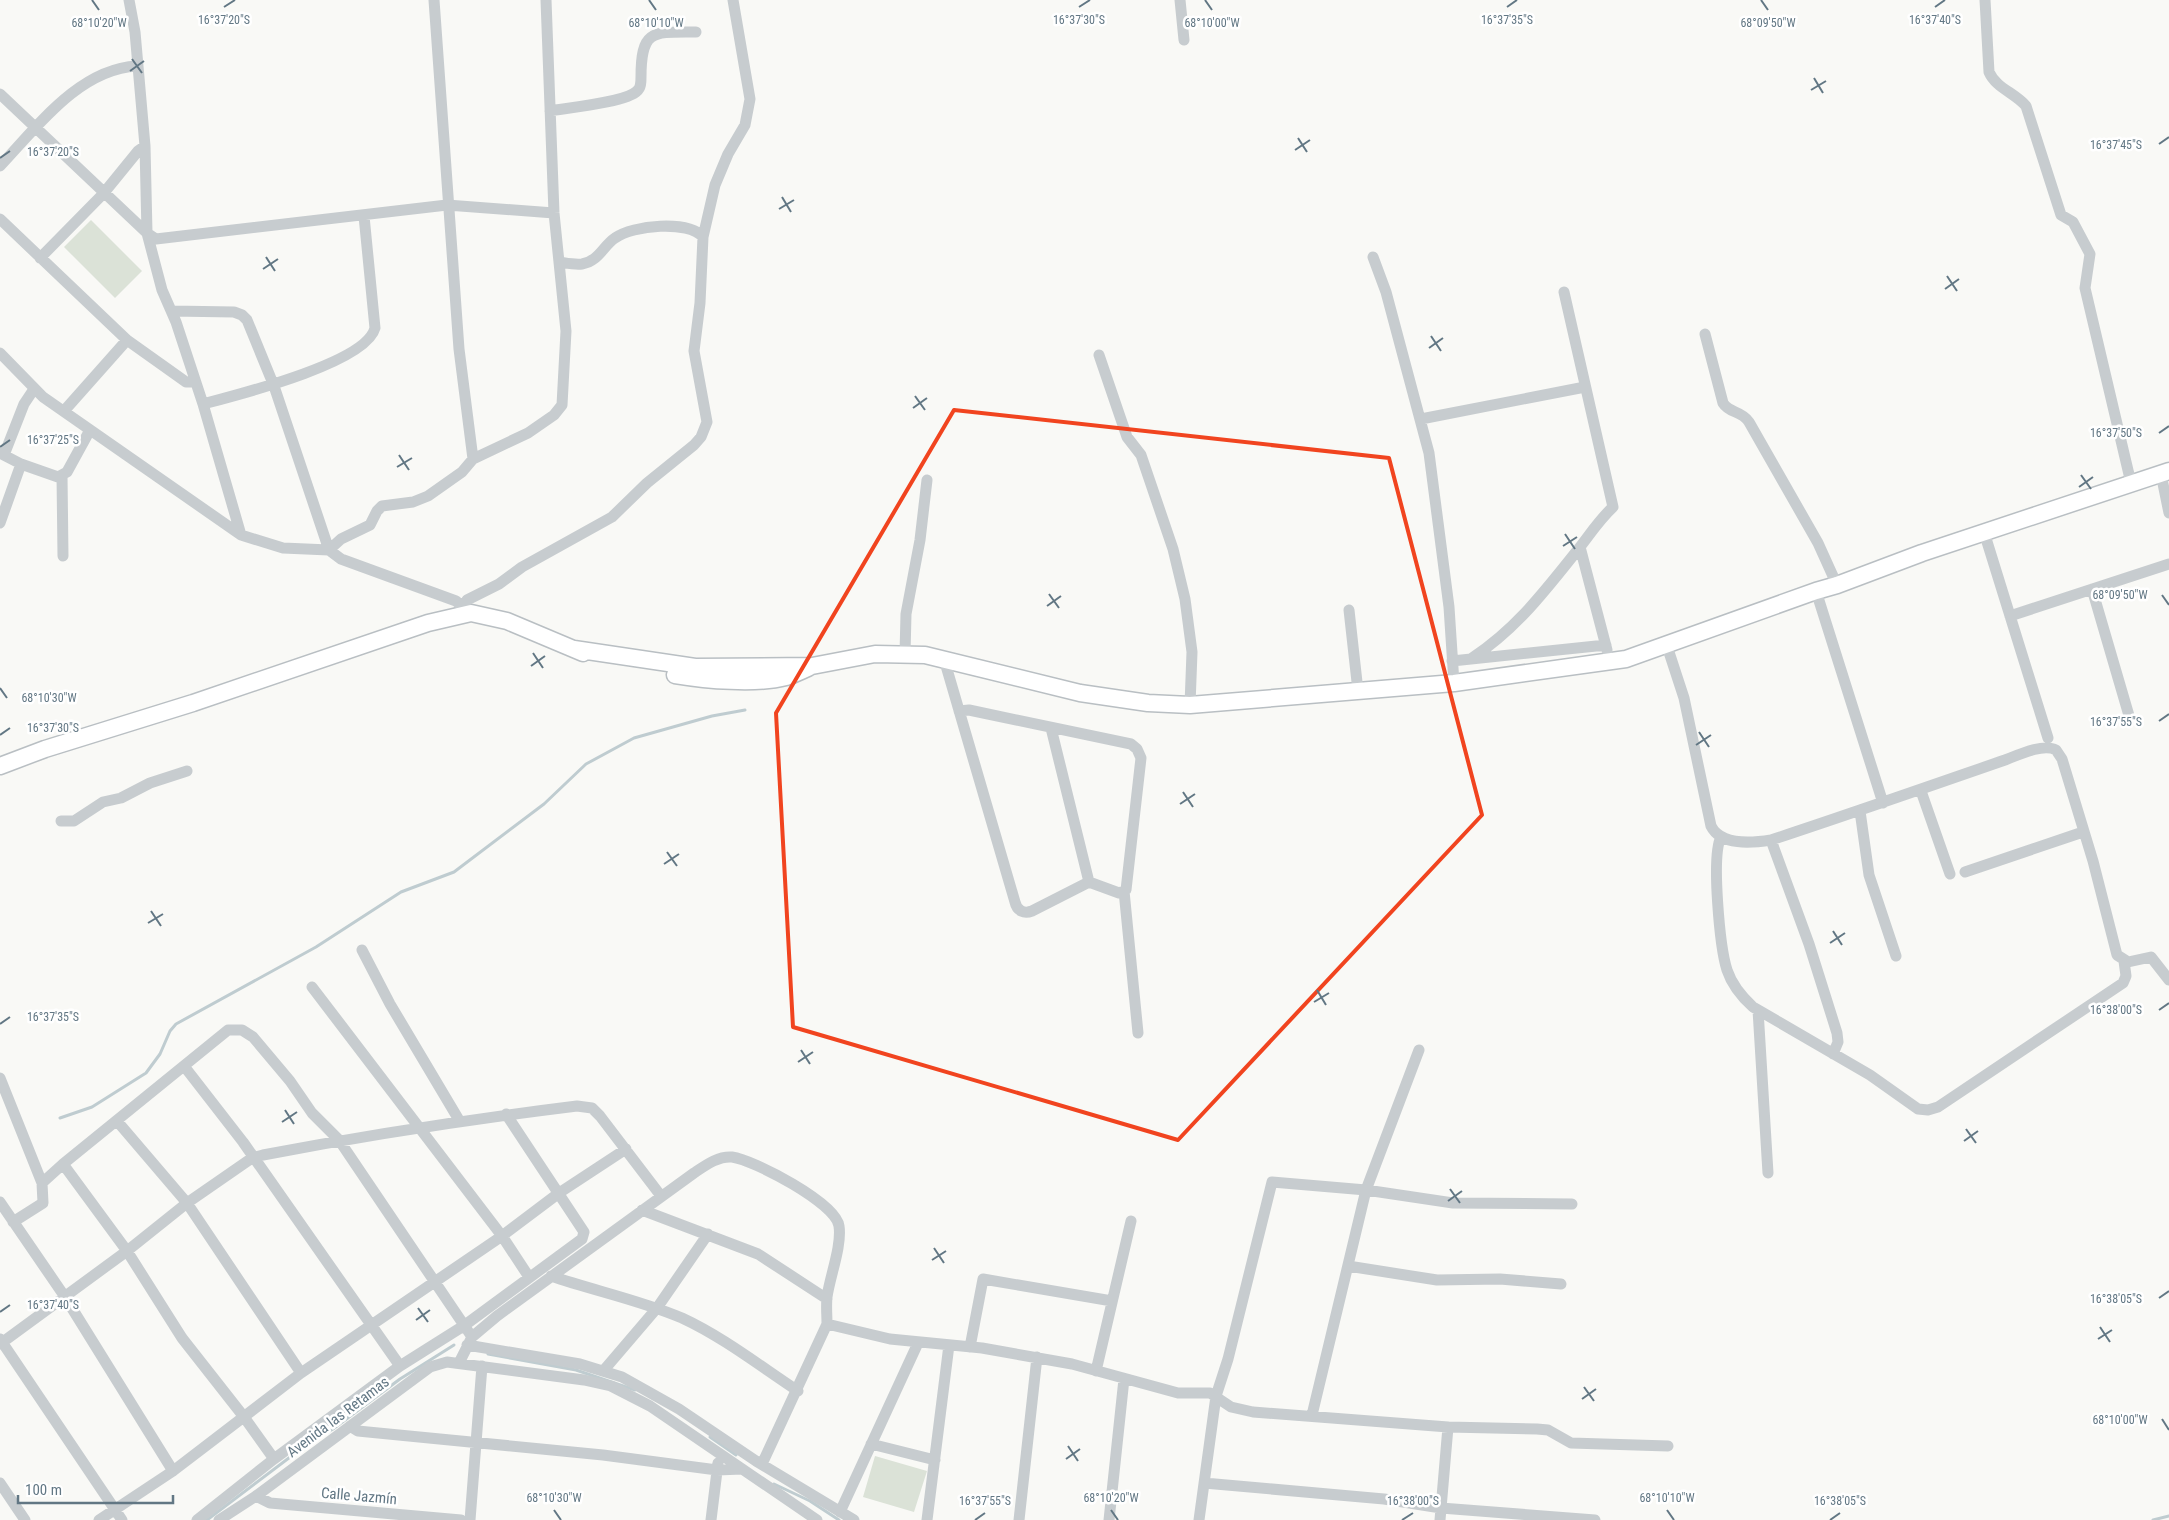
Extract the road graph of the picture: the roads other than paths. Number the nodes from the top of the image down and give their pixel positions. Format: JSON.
{"nodes":[{"id":1,"x":129,"y":0,"type":"edge"},
{"id":2,"x":434,"y":0,"type":"edge"},
{"id":3,"x":546,"y":0,"type":"edge"},
{"id":4,"x":733,"y":0,"type":"edge"},
{"id":5,"x":1180,"y":0,"type":"edge"},
{"id":6,"x":1985,"y":0,"type":"edge"},
{"id":7,"x":696,"y":32,"type":"dead end"},
{"id":8,"x":1184,"y":40,"type":"dead end"},
{"id":9,"x":137,"y":66,"type":"junction"},
{"id":10,"x":0,"y":94,"type":"edge"},
{"id":11,"x":550,"y":111,"type":"junction"},
{"id":12,"x":36,"y":128,"type":"junction"},
{"id":13,"x":145,"y":146,"type":"junction"},
{"id":14,"x":0,"y":166,"type":"edge"},
{"id":15,"x":103,"y":194,"type":"junction"},
{"id":16,"x":447,"y":205,"type":"junction"},
{"id":17,"x":554,"y":213,"type":"junction"},
{"id":18,"x":364,"y":216,"type":"junction"},
{"id":19,"x":0,"y":219,"type":"edge"},
{"id":20,"x":147,"y":233,"type":"junction"},
{"id":21,"x":703,"y":237,"type":"junction"},
{"id":22,"x":1373,"y":257,"type":"dead end"},
{"id":23,"x":40,"y":258,"type":"junction"},
{"id":24,"x":559,"y":262,"type":"junction"},
{"id":25,"x":1564,"y":292,"type":"dead end"},
{"id":26,"x":172,"y":311,"type":"junction"},
{"id":27,"x":1705,"y":334,"type":"dead end"},
{"id":28,"x":127,"y":340,"type":"junction"},
{"id":29,"x":0,"y":353,"type":"edge"},
{"id":30,"x":1099,"y":355,"type":"dead end"},
{"id":31,"x":195,"y":382,"type":"junction"},
{"id":32,"x":274,"y":386,"type":"junction"},
{"id":33,"x":1585,"y":387,"type":"junction"},
{"id":34,"x":34,"y":389,"type":"junction"},
{"id":35,"x":203,"y":404,"type":"junction"},
{"id":36,"x":64,"y":411,"type":"junction"},
{"id":37,"x":1421,"y":419,"type":"junction"},
{"id":38,"x":90,"y":430,"type":"junction"},
{"id":39,"x":2,"y":454,"type":"edge"},
{"id":40,"x":473,"y":459,"type":"junction"},
{"id":41,"x":21,"y":464,"type":"junction"},
{"id":42,"x":2165,"y":472,"type":"edge"},
{"id":43,"x":62,"y":475,"type":"junction"},
{"id":44,"x":927,"y":480,"type":"dead end"},
{"id":45,"x":2131,"y":483,"type":"junction"},
{"id":46,"x":2169,"y":513,"type":"edge"},
{"id":47,"x":1,"y":518,"type":"edge"},
{"id":48,"x":1984,"y":532,"type":"junction"},
{"id":49,"x":240,"y":535,"type":"junction"},
{"id":50,"x":1580,"y":547,"type":"junction"},
{"id":51,"x":329,"y":550,"type":"junction"},
{"id":52,"x":63,"y":556,"type":"dead end"},
{"id":53,"x":2169,"y":564,"type":"edge"},
{"id":54,"x":1837,"y":586,"type":"junction"},
{"id":55,"x":2092,"y":589,"type":"junction"},
{"id":56,"x":1816,"y":591,"type":"junction"},
{"id":57,"x":467,"y":610,"type":"junction"},
{"id":58,"x":1349,"y":610,"type":"dead end"},
{"id":59,"x":2010,"y":616,"type":"junction"},
{"id":60,"x":1606,"y":645,"type":"junction"},
{"id":61,"x":1667,"y":646,"type":"junction"},
{"id":62,"x":905,"y":654,"type":"junction"},
{"id":63,"x":1472,"y":658,"type":"junction"},
{"id":64,"x":944,"y":659,"type":"junction"},
{"id":65,"x":1452,"y":660,"type":"junction"},
{"id":66,"x":1610,"y":662,"type":"junction"},
{"id":67,"x":1454,"y":683,"type":"junction"},
{"id":68,"x":1358,"y":692,"type":"junction"},
{"id":69,"x":1190,"y":705,"type":"junction"},
{"id":70,"x":959,"y":711,"type":"junction"},
{"id":71,"x":2130,"y":719,"type":"dead end"},
{"id":72,"x":1051,"y":728,"type":"junction"},
{"id":73,"x":2048,"y":738,"type":"dead end"},
{"id":74,"x":0,"y":766,"type":"edge"},
{"id":75,"x":187,"y":771,"type":"dead end"},
{"id":76,"x":1921,"y":790,"type":"junction"},
{"id":77,"x":1883,"y":804,"type":"junction"},
{"id":78,"x":1860,"y":811,"type":"junction"},
{"id":79,"x":61,"y":820,"type":"dead end"},
{"id":80,"x":2083,"y":832,"type":"junction"},
{"id":81,"x":1721,"y":837,"type":"junction"},
{"id":82,"x":1771,"y":840,"type":"junction"},
{"id":83,"x":1965,"y":872,"type":"dead end"},
{"id":84,"x":1950,"y":874,"type":"dead end"},
{"id":85,"x":1089,"y":882,"type":"junction"},
{"id":86,"x":1124,"y":891,"type":"junction"},
{"id":87,"x":362,"y":950,"type":"dead end"},
{"id":88,"x":1896,"y":956,"type":"dead end"},
{"id":89,"x":2124,"y":961,"type":"junction"},
{"id":90,"x":2169,"y":980,"type":"edge"},
{"id":91,"x":312,"y":987,"type":"dead end"},
{"id":92,"x":1758,"y":1010,"type":"junction"},
{"id":93,"x":1138,"y":1033,"type":"dead end"},
{"id":94,"x":1419,"y":1050,"type":"dead end"},
{"id":95,"x":1834,"y":1054,"type":"junction"},
{"id":96,"x":184,"y":1066,"type":"junction"},
{"id":97,"x":0,"y":1078,"type":"edge"},
{"id":98,"x":4,"y":1096,"type":"edge"},
{"id":99,"x":506,"y":1114,"type":"junction"},
{"id":100,"x":459,"y":1120,"type":"junction"},
{"id":101,"x":117,"y":1121,"type":"junction"},
{"id":102,"x":419,"y":1129,"type":"junction"},
{"id":103,"x":339,"y":1140,"type":"junction"},
{"id":104,"x":626,"y":1149,"type":"junction"},
{"id":105,"x":252,"y":1158,"type":"junction"},
{"id":106,"x":64,"y":1164,"type":"junction"},
{"id":107,"x":1768,"y":1173,"type":"dead end"},
{"id":108,"x":42,"y":1183,"type":"junction"},
{"id":109,"x":1366,"y":1190,"type":"junction"},
{"id":110,"x":559,"y":1193,"type":"junction"},
{"id":111,"x":661,"y":1196,"type":"junction"},
{"id":112,"x":0,"y":1202,"type":"edge"},
{"id":113,"x":187,"y":1203,"type":"junction"},
{"id":114,"x":1572,"y":1204,"type":"dead end"},
{"id":115,"x":642,"y":1210,"type":"junction"},
{"id":116,"x":1131,"y":1221,"type":"dead end"},
{"id":117,"x":13,"y":1222,"type":"junction"},
{"id":118,"x":708,"y":1234,"type":"junction"},
{"id":119,"x":502,"y":1236,"type":"junction"},
{"id":120,"x":127,"y":1252,"type":"junction"},
{"id":121,"x":1348,"y":1266,"type":"junction"},
{"id":122,"x":551,"y":1276,"type":"junction"},
{"id":123,"x":528,"y":1277,"type":"junction"},
{"id":124,"x":433,"y":1282,"type":"junction"},
{"id":125,"x":1560,"y":1284,"type":"dead end"},
{"id":126,"x":65,"y":1297,"type":"junction"},
{"id":127,"x":827,"y":1299,"type":"junction"},
{"id":128,"x":1112,"y":1301,"type":"junction"},
{"id":129,"x":657,"y":1308,"type":"junction"},
{"id":130,"x":827,"y":1324,"type":"junction"},
{"id":131,"x":465,"y":1325,"type":"junction"},
{"id":132,"x":370,"y":1326,"type":"junction"},
{"id":133,"x":1,"y":1341,"type":"edge"},
{"id":134,"x":470,"y":1341,"type":"junction"},
{"id":135,"x":918,"y":1343,"type":"junction"},
{"id":136,"x":950,"y":1345,"type":"junction"},
{"id":137,"x":970,"y":1347,"type":"junction"},
{"id":138,"x":1037,"y":1357,"type":"junction"},
{"id":139,"x":459,"y":1363,"type":"junction"},
{"id":140,"x":400,"y":1366,"type":"junction"},
{"id":141,"x":482,"y":1366,"type":"junction"},
{"id":142,"x":604,"y":1370,"type":"junction"},
{"id":143,"x":1096,"y":1371,"type":"junction"},
{"id":144,"x":302,"y":1373,"type":"junction"},
{"id":145,"x":1124,"y":1379,"type":"junction"},
{"id":146,"x":798,"y":1392,"type":"junction"},
{"id":147,"x":1216,"y":1396,"type":"junction"},
{"id":148,"x":1312,"y":1415,"type":"junction"},
{"id":149,"x":244,"y":1417,"type":"junction"},
{"id":150,"x":350,"y":1426,"type":"junction"},
{"id":151,"x":1448,"y":1427,"type":"junction"},
{"id":152,"x":477,"y":1444,"type":"junction"},
{"id":153,"x":871,"y":1444,"type":"junction"},
{"id":154,"x":1668,"y":1446,"type":"dead end"},
{"id":155,"x":720,"y":1454,"type":"junction"},
{"id":156,"x":274,"y":1459,"type":"junction"},
{"id":157,"x":935,"y":1460,"type":"junction"},
{"id":158,"x":759,"y":1462,"type":"junction"},
{"id":159,"x":740,"y":1469,"type":"junction"},
{"id":160,"x":717,"y":1470,"type":"junction"},
{"id":161,"x":173,"y":1471,"type":"junction"},
{"id":162,"x":0,"y":1483,"type":"edge"},
{"id":163,"x":1204,"y":1483,"type":"junction"},
{"id":164,"x":256,"y":1496,"type":"junction"},
{"id":165,"x":114,"y":1509,"type":"junction"},
{"id":166,"x":840,"y":1512,"type":"junction"},
{"id":167,"x":1440,"y":1514,"type":"edge"},
{"id":168,"x":25,"y":1520,"type":"edge"},
{"id":169,"x":99,"y":1520,"type":"edge"},
{"id":170,"x":122,"y":1520,"type":"edge"},
{"id":171,"x":197,"y":1520,"type":"edge"},
{"id":172,"x":219,"y":1520,"type":"edge"},
{"id":173,"x":462,"y":1520,"type":"edge"},
{"id":174,"x":470,"y":1520,"type":"edge"},
{"id":175,"x":711,"y":1520,"type":"edge"},
{"id":176,"x":817,"y":1520,"type":"edge"},
{"id":177,"x":854,"y":1520,"type":"edge"},
{"id":178,"x":927,"y":1520,"type":"edge"},
{"id":179,"x":1019,"y":1520,"type":"edge"},
{"id":180,"x":1109,"y":1520,"type":"edge"},
{"id":181,"x":1200,"y":1520,"type":"edge"},
{"id":182,"x":1595,"y":1520,"type":"edge"}],
"edges":[{"from":1,"to":9,"type":"street"},
{"from":2,"to":16,"type":"street"},
{"from":3,"to":11,"type":"street"},
{"from":4,"to":21,"type":"street"},
{"from":5,"to":8,"type":"street"},
{"from":6,"to":45,"type":"street"},
{"from":7,"to":11,"type":"street"},
{"from":9,"to":12,"type":"street"},
{"from":9,"to":13,"type":"street"},
{"from":10,"to":12,"type":"street"},
{"from":11,"to":17,"type":"street"},
{"from":12,"to":14,"type":"street"},
{"from":12,"to":15,"type":"street"},
{"from":13,"to":15,"type":"street"},
{"from":13,"to":20,"type":"street"},
{"from":15,"to":20,"type":"street"},
{"from":15,"to":23,"type":"street"},
{"from":16,"to":17,"type":"street"},
{"from":16,"to":18,"type":"street"},
{"from":16,"to":40,"type":"street"},
{"from":17,"to":24,"type":"street"},
{"from":18,"to":20,"type":"street"},
{"from":18,"to":32,"type":"street"},
{"from":19,"to":23,"type":"street"},
{"from":20,"to":26,"type":"street"},
{"from":21,"to":24,"type":"street"},
{"from":21,"to":57,"type":"street"},
{"from":22,"to":37,"type":"street"},
{"from":23,"to":28,"type":"street"},
{"from":24,"to":40,"type":"street"},
{"from":25,"to":33,"type":"street"},
{"from":26,"to":31,"type":"street"},
{"from":26,"to":32,"type":"street"},
{"from":27,"to":54,"type":"street"},
{"from":28,"to":31,"type":"street"},
{"from":28,"to":36,"type":"street"},
{"from":29,"to":34,"type":"street"},
{"from":30,"to":69,"type":"street"},
{"from":31,"to":35,"type":"street"},
{"from":32,"to":35,"type":"street"},
{"from":32,"to":51,"type":"street"},
{"from":33,"to":37,"type":"street"},
{"from":33,"to":50,"type":"street"},
{"from":34,"to":36,"type":"street"},
{"from":34,"to":39,"type":"street"},
{"from":35,"to":49,"type":"street"},
{"from":36,"to":38,"type":"street"},
{"from":37,"to":65,"type":"street"},
{"from":38,"to":43,"type":"street"},
{"from":38,"to":49,"type":"street"},
{"from":39,"to":41,"type":"street"},
{"from":40,"to":51,"type":"street"},
{"from":41,"to":43,"type":"street"},
{"from":41,"to":47,"type":"street"},
{"from":42,"to":45,"type":"street"},
{"from":42,"to":46,"type":"street"},
{"from":43,"to":52,"type":"street"},
{"from":44,"to":62,"type":"street"},
{"from":45,"to":48,"type":"street"},
{"from":48,"to":54,"type":"street"},
{"from":48,"to":59,"type":"street"},
{"from":49,"to":51,"type":"street"},
{"from":50,"to":60,"type":"street"},
{"from":50,"to":63,"type":"street"},
{"from":51,"to":57,"type":"street"},
{"from":53,"to":55,"type":"street"},
{"from":54,"to":56,"type":"street"},
{"from":55,"to":59,"type":"street"},
{"from":55,"to":71,"type":"street"},
{"from":56,"to":61,"type":"street"},
{"from":56,"to":77,"type":"street"},
{"from":57,"to":62,"type":"street"},
{"from":57,"to":74,"type":"street"},
{"from":58,"to":68,"type":"street"},
{"from":59,"to":73,"type":"street"},
{"from":60,"to":63,"type":"street"},
{"from":60,"to":66,"type":"street"},
{"from":61,"to":66,"type":"street"},
{"from":61,"to":81,"type":"street"},
{"from":62,"to":64,"type":"street"},
{"from":63,"to":65,"type":"street"},
{"from":64,"to":69,"type":"street"},
{"from":64,"to":70,"type":"street"},
{"from":65,"to":67,"type":"street"},
{"from":66,"to":67,"type":"street"},
{"from":67,"to":68,"type":"street"},
{"from":68,"to":69,"type":"street"},
{"from":70,"to":72,"type":"street"},
{"from":70,"to":85,"type":"street"},
{"from":72,"to":85,"type":"street"},
{"from":72,"to":86,"type":"street"},
{"from":75,"to":79,"type":"street"},
{"from":76,"to":77,"type":"street"},
{"from":76,"to":80,"type":"street"},
{"from":76,"to":84,"type":"street"},
{"from":77,"to":78,"type":"street"},
{"from":78,"to":82,"type":"street"},
{"from":78,"to":88,"type":"street"},
{"from":80,"to":83,"type":"street"},
{"from":80,"to":89,"type":"street"},
{"from":81,"to":82,"type":"street"},
{"from":81,"to":92,"type":"street"},
{"from":82,"to":95,"type":"street"},
{"from":85,"to":86,"type":"street"},
{"from":86,"to":93,"type":"street"},
{"from":87,"to":100,"type":"street"},
{"from":89,"to":90,"type":"street"},
{"from":89,"to":95,"type":"street"},
{"from":91,"to":102,"type":"street"},
{"from":92,"to":95,"type":"street"},
{"from":92,"to":107,"type":"street"},
{"from":94,"to":109,"type":"street"},
{"from":96,"to":101,"type":"street"},
{"from":96,"to":103,"type":"street"},
{"from":96,"to":105,"type":"street"},
{"from":97,"to":98,"type":"street"},
{"from":98,"to":108,"type":"street"},
{"from":99,"to":100,"type":"street"},
{"from":99,"to":104,"type":"street"},
{"from":99,"to":110,"type":"street"},
{"from":100,"to":102,"type":"street"},
{"from":101,"to":106,"type":"street"},
{"from":101,"to":113,"type":"street"},
{"from":102,"to":103,"type":"street"},
{"from":102,"to":119,"type":"street"},
{"from":103,"to":105,"type":"street"},
{"from":103,"to":124,"type":"street"},
{"from":104,"to":110,"type":"street"},
{"from":104,"to":111,"type":"street"},
{"from":105,"to":113,"type":"street"},
{"from":105,"to":132,"type":"street"},
{"from":106,"to":108,"type":"street"},
{"from":106,"to":120,"type":"street"},
{"from":108,"to":117,"type":"street"},
{"from":109,"to":114,"type":"street"},
{"from":109,"to":121,"type":"street"},
{"from":109,"to":147,"type":"street"},
{"from":110,"to":119,"type":"street"},
{"from":110,"to":123,"type":"street"},
{"from":111,"to":115,"type":"street"},
{"from":111,"to":127,"type":"street"},
{"from":112,"to":117,"type":"street"},
{"from":113,"to":120,"type":"street"},
{"from":113,"to":144,"type":"street"},
{"from":115,"to":118,"type":"street"},
{"from":115,"to":122,"type":"street"},
{"from":116,"to":128,"type":"street"},
{"from":117,"to":126,"type":"street"},
{"from":118,"to":127,"type":"street"},
{"from":118,"to":129,"type":"street"},
{"from":119,"to":123,"type":"street"},
{"from":119,"to":124,"type":"street"},
{"from":120,"to":126,"type":"street"},
{"from":120,"to":149,"type":"street"},
{"from":121,"to":125,"type":"street"},
{"from":121,"to":148,"type":"street"},
{"from":122,"to":129,"type":"street"},
{"from":122,"to":134,"type":"street"},
{"from":123,"to":131,"type":"street"},
{"from":124,"to":131,"type":"street"},
{"from":124,"to":132,"type":"street"},
{"from":126,"to":133,"type":"street"},
{"from":126,"to":161,"type":"street"},
{"from":127,"to":130,"type":"street"},
{"from":128,"to":137,"type":"street"},
{"from":128,"to":143,"type":"street"},
{"from":129,"to":142,"type":"street"},
{"from":129,"to":146,"type":"street"},
{"from":130,"to":135,"type":"street"},
{"from":130,"to":146,"type":"street"},
{"from":131,"to":134,"type":"street"},
{"from":131,"to":140,"type":"street"},
{"from":132,"to":140,"type":"street"},
{"from":132,"to":144,"type":"street"},
{"from":133,"to":165,"type":"street"},
{"from":134,"to":139,"type":"street"},
{"from":134,"to":142,"type":"street"},
{"from":135,"to":136,"type":"street"},
{"from":135,"to":153,"type":"street"},
{"from":136,"to":137,"type":"street"},
{"from":136,"to":157,"type":"street"},
{"from":137,"to":138,"type":"street"},
{"from":138,"to":143,"type":"street"},
{"from":138,"to":179,"type":"street"},
{"from":139,"to":141,"type":"street","name":"Avenida las Retamas"},
{"from":139,"to":150,"type":"street","name":"Avenida las Retamas"},
{"from":140,"to":156,"type":"street"},
{"from":141,"to":152,"type":"street"},
{"from":141,"to":155,"type":"street","name":"Avenida las Retamas"},
{"from":142,"to":158,"type":"street"},
{"from":143,"to":145,"type":"street"},
{"from":144,"to":149,"type":"street"},
{"from":145,"to":147,"type":"street"},
{"from":145,"to":180,"type":"street"},
{"from":146,"to":158,"type":"street"},
{"from":147,"to":148,"type":"street"},
{"from":147,"to":163,"type":"street"},
{"from":148,"to":151,"type":"street"},
{"from":149,"to":156,"type":"street"},
{"from":149,"to":161,"type":"street"},
{"from":150,"to":152,"type":"street"},
{"from":150,"to":164,"type":"street","name":"Avenida las Retamas"},
{"from":151,"to":154,"type":"street"},
{"from":151,"to":167,"type":"street"},
{"from":152,"to":160,"type":"street"},
{"from":152,"to":174,"type":"street"},
{"from":153,"to":157,"type":"street"},
{"from":153,"to":166,"type":"street"},
{"from":155,"to":159,"type":"street","name":"Avenida las Retamas"},
{"from":155,"to":160,"type":"street"},
{"from":156,"to":171,"type":"street"},
{"from":157,"to":178,"type":"street"},
{"from":158,"to":159,"type":"street"},
{"from":158,"to":166,"type":"street"},
{"from":159,"to":160,"type":"street"},
{"from":159,"to":176,"type":"street","name":"Avenida las Retamas"},
{"from":160,"to":175,"type":"street"},
{"from":161,"to":165,"type":"street"},
{"from":162,"to":168,"type":"street"},
{"from":163,"to":167,"type":"street"},
{"from":163,"to":181,"type":"street"},
{"from":164,"to":172,"type":"street","name":"Avenida las Retamas"},
{"from":164,"to":173,"type":"street","name":"Calle Jazmín"},
{"from":165,"to":169,"type":"street"},
{"from":165,"to":170,"type":"street"},
{"from":166,"to":177,"type":"street"},
{"from":167,"to":182,"type":"street"}]}
